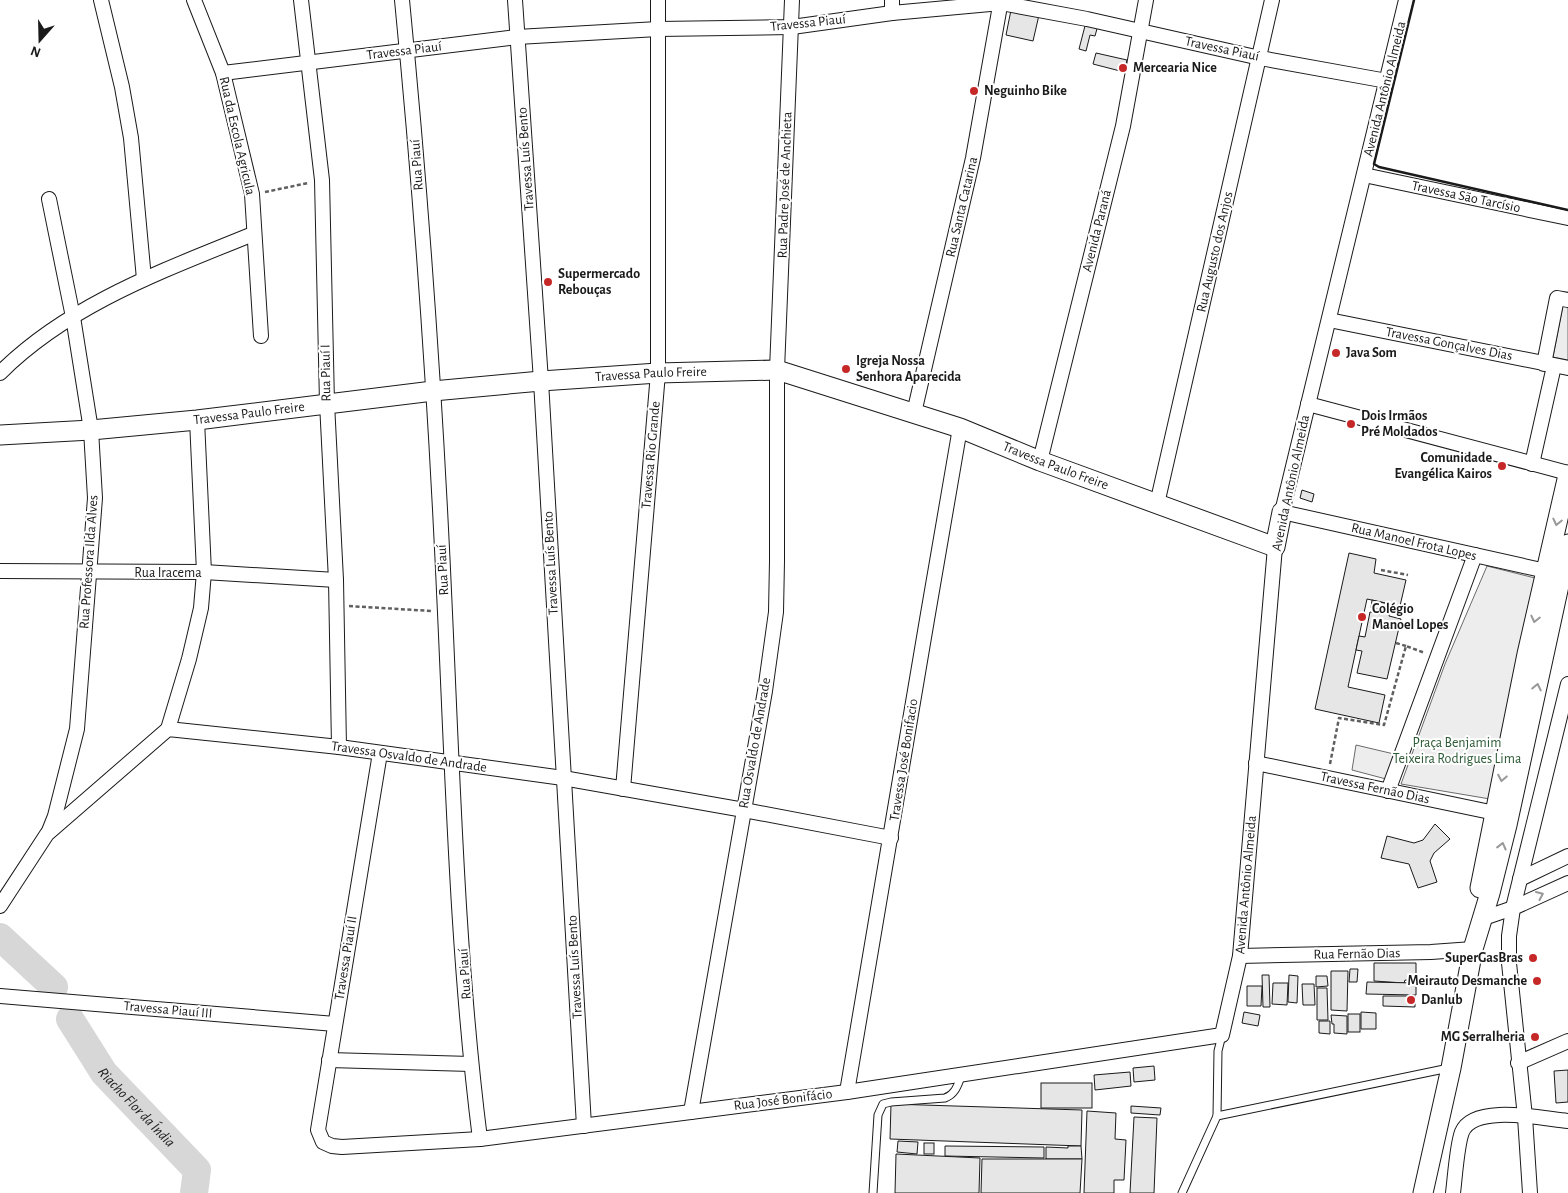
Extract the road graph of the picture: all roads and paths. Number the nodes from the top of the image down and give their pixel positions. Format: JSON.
{"nodes":[{"id":1,"x":101,"y":0,"type":"edge"},
{"id":2,"x":194,"y":0,"type":"edge"},
{"id":3,"x":301,"y":0,"type":"edge"},
{"id":4,"x":402,"y":0,"type":"edge"},
{"id":5,"x":515,"y":0,"type":"edge"},
{"id":6,"x":658,"y":0,"type":"edge"},
{"id":7,"x":792,"y":0,"type":"edge"},
{"id":8,"x":1146,"y":0,"type":"edge"},
{"id":9,"x":1272,"y":0,"type":"edge"},
{"id":10,"x":1406,"y":0,"type":"edge"},
{"id":11,"x":1001,"y":2,"type":"edge"},
{"id":12,"x":892,"y":7,"type":"edge"},
{"id":13,"x":792,"y":27,"type":"junction"},
{"id":14,"x":658,"y":29,"type":"junction"},
{"id":15,"x":1141,"y":31,"type":"junction"},
{"id":16,"x":517,"y":37,"type":"junction"},
{"id":17,"x":407,"y":50,"type":"junction"},
{"id":18,"x":1260,"y":58,"type":"junction"},
{"id":19,"x":309,"y":62,"type":"junction"},
{"id":20,"x":223,"y":73,"type":"junction"},
{"id":21,"x":1387,"y":82,"type":"junction"},
{"id":22,"x":1364,"y":176,"type":"junction"},
{"id":23,"x":301,"y":185,"type":"dead end"},
{"id":24,"x":252,"y":194,"type":"junction"},
{"id":25,"x":49,"y":199,"type":"dead end"},
{"id":26,"x":1568,"y":218,"type":"edge"},
{"id":27,"x":254,"y":234,"type":"junction"},
{"id":28,"x":144,"y":279,"type":"junction"},
{"id":29,"x":1568,"y":300,"type":"edge"},
{"id":30,"x":73,"y":317,"type":"junction"},
{"id":31,"x":1329,"y":320,"type":"junction"},
{"id":32,"x":261,"y":336,"type":"dead end"},
{"id":33,"x":1556,"y":366,"type":"edge"},
{"id":34,"x":777,"y":370,"type":"junction"},
{"id":35,"x":0,"y":373,"type":"edge"},
{"id":36,"x":658,"y":373,"type":"junction"},
{"id":37,"x":541,"y":381,"type":"junction"},
{"id":38,"x":434,"y":391,"type":"junction"},
{"id":39,"x":326,"y":403,"type":"junction"},
{"id":40,"x":1308,"y":404,"type":"junction"},
{"id":41,"x":914,"y":413,"type":"junction"},
{"id":42,"x":197,"y":420,"type":"junction"},
{"id":43,"x":960,"y":428,"type":"junction"},
{"id":44,"x":90,"y":430,"type":"junction"},
{"id":45,"x":0,"y":435,"type":"edge"},
{"id":46,"x":1040,"y":461,"type":"junction"},
{"id":47,"x":1532,"y":464,"type":"junction"},
{"id":48,"x":1568,"y":474,"type":"edge"},
{"id":49,"x":1157,"y":504,"type":"junction"},
{"id":50,"x":1282,"y":512,"type":"junction"},
{"id":51,"x":1568,"y":544,"type":"edge"},
{"id":52,"x":1275,"y":547,"type":"junction"},
{"id":53,"x":1475,"y":555,"type":"junction"},
{"id":54,"x":1381,"y":570,"type":"dead end"},
{"id":55,"x":0,"y":571,"type":"edge"},
{"id":56,"x":204,"y":572,"type":"junction"},
{"id":57,"x":1559,"y":572,"type":"edge"},
{"id":58,"x":90,"y":573,"type":"junction"},
{"id":59,"x":1408,"y":574,"type":"dead end"},
{"id":60,"x":336,"y":580,"type":"junction"},
{"id":61,"x":336,"y":605,"type":"junction"},
{"id":62,"x":445,"y":612,"type":"junction"},
{"id":63,"x":1396,"y":643,"type":"dead end"},
{"id":64,"x":1406,"y":646,"type":"junction"},
{"id":65,"x":1429,"y":654,"type":"dead end"},
{"id":66,"x":1568,"y":684,"type":"edge"},
{"id":67,"x":168,"y":729,"type":"junction"},
{"id":68,"x":339,"y":747,"type":"junction"},
{"id":69,"x":380,"y":753,"type":"junction"},
{"id":70,"x":1256,"y":762,"type":"junction"},
{"id":71,"x":451,"y":763,"type":"junction"},
{"id":72,"x":1330,"y":765,"type":"dead end"},
{"id":73,"x":563,"y":778,"type":"junction"},
{"id":74,"x":623,"y":789,"type":"junction"},
{"id":75,"x":1388,"y":791,"type":"junction"},
{"id":76,"x":744,"y":810,"type":"junction"},
{"id":77,"x":1495,"y":813,"type":"junction"},
{"id":78,"x":47,"y":834,"type":"junction"},
{"id":79,"x":892,"y":838,"type":"junction"},
{"id":80,"x":1568,"y":856,"type":"edge"},
{"id":81,"x":1520,"y":879,"type":"junction"},
{"id":82,"x":1568,"y":882,"type":"edge"},
{"id":83,"x":0,"y":906,"type":"edge"},
{"id":84,"x":1513,"y":908,"type":"junction"},
{"id":85,"x":1481,"y":920,"type":"junction"},
{"id":86,"x":1473,"y":948,"type":"junction"},
{"id":87,"x":1240,"y":956,"type":"junction"},
{"id":88,"x":0,"y":996,"type":"edge"},
{"id":89,"x":336,"y":1024,"type":"junction"},
{"id":90,"x":1222,"y":1035,"type":"junction"},
{"id":91,"x":1568,"y":1041,"type":"edge"},
{"id":92,"x":329,"y":1060,"type":"junction"},
{"id":93,"x":1518,"y":1063,"type":"junction"},
{"id":94,"x":471,"y":1064,"type":"junction"},
{"id":95,"x":1451,"y":1068,"type":"junction"},
{"id":96,"x":962,"y":1074,"type":"junction"},
{"id":97,"x":847,"y":1092,"type":"junction"},
{"id":98,"x":691,"y":1112,"type":"junction"},
{"id":99,"x":1217,"y":1116,"type":"junction"},
{"id":100,"x":1525,"y":1116,"type":"junction"},
{"id":101,"x":1568,"y":1121,"type":"edge"},
{"id":102,"x":584,"y":1126,"type":"junction"},
{"id":103,"x":480,"y":1139,"type":"junction"},
{"id":104,"x":342,"y":1147,"type":"joint"},
{"id":105,"x":873,"y":1193,"type":"edge"},
{"id":106,"x":1182,"y":1193,"type":"edge"},
{"id":107,"x":1423,"y":1193,"type":"edge"},
{"id":108,"x":1453,"y":1193,"type":"edge"},
{"id":109,"x":1530,"y":1193,"type":"edge"}],
"edges":[{"from":1,"to":28,"type":"street"},
{"from":2,"to":20,"type":"street","name":"Rua da Escola Agricula"},
{"from":3,"to":19,"type":"street","name":"Rua Piauí I"},
{"from":4,"to":17,"type":"street","name":"Rua Piauí"},
{"from":5,"to":16,"type":"street","name":"Travessa Luís Bento"},
{"from":6,"to":14,"type":"street","name":"Travessa Rio Grande"},
{"from":7,"to":13,"type":"street","name":"Rua Padre José de Anchieta"},
{"from":8,"to":15,"type":"street","name":"Avenida Paraná"},
{"from":9,"to":18,"type":"street","name":"Rua Augusto dos Anjos"},
{"from":10,"to":21,"type":"street","name":"Avenida Antônio Almeida"},
{"from":11,"to":12,"type":"street","name":"Travessa Piauí"},
{"from":11,"to":15,"type":"street","name":"Travessa Piauí"},
{"from":11,"to":41,"type":"street","name":"Rua Santa Catarina"},
{"from":12,"to":13,"type":"street","name":"Travessa Piauí"},
{"from":13,"to":14,"type":"street","name":"Travessa Piauí"},
{"from":13,"to":34,"type":"street","name":"Rua Padre José de Anchieta"},
{"from":14,"to":16,"type":"street","name":"Travessa Piauí"},
{"from":14,"to":36,"type":"street","name":"Travessa Rio Grande"},
{"from":15,"to":18,"type":"street","name":"Travessa Piauí"},
{"from":15,"to":46,"type":"street","name":"Avenida Paraná"},
{"from":16,"to":17,"type":"street","name":"Travessa Piauí"},
{"from":16,"to":37,"type":"street","name":"Travessa Luís Bento"},
{"from":17,"to":19,"type":"street","name":"Travessa Piauí"},
{"from":17,"to":38,"type":"street","name":"Rua Piauí"},
{"from":18,"to":21,"type":"street","name":"Travessa Piauí"},
{"from":18,"to":49,"type":"street","name":"Rua Augusto dos Anjos"},
{"from":19,"to":20,"type":"street","name":"Travessa Piauí"},
{"from":19,"to":39,"type":"street","name":"Rua Piauí I"},
{"from":20,"to":24,"type":"street","name":"Rua da Escola Agricula"},
{"from":21,"to":22,"type":"street","name":"Avenida Antônio Almeida"},
{"from":22,"to":26,"type":"street","name":"Travessa São Tarcísio"},
{"from":22,"to":31,"type":"street","name":"Avenida Antônio Almeida"},
{"from":23,"to":24,"type":"path"},
{"from":24,"to":27,"type":"street","name":"Rua da Escola Agricula"},
{"from":25,"to":30,"type":"street","name":"Rua Professora Ilda Alves"},
{"from":27,"to":28,"type":"street"},
{"from":27,"to":32,"type":"street","name":"Rua da Escola Agricula"},
{"from":28,"to":30,"type":"street"},
{"from":29,"to":33,"type":"street"},
{"from":30,"to":35,"type":"street"},
{"from":30,"to":44,"type":"street","name":"Rua Professora Ilda Alves"},
{"from":31,"to":33,"type":"street","name":"Travessa Gonçalves Dias"},
{"from":31,"to":40,"type":"street","name":"Avenida Antônio Almeida"},
{"from":33,"to":47,"type":"street"},
{"from":34,"to":36,"type":"street","name":"Travessa Paulo Freire"},
{"from":34,"to":41,"type":"street","name":"Travessa Paulo Freire"},
{"from":34,"to":76,"type":"street","name":"Rua Osvaldo de Andrade"},
{"from":36,"to":37,"type":"street","name":"Travessa Paulo Freire"},
{"from":36,"to":74,"type":"street","name":"Travessa Rio Grande"},
{"from":37,"to":38,"type":"street","name":"Travessa Paulo Freire"},
{"from":37,"to":73,"type":"street","name":"Travessa Luís Bento"},
{"from":38,"to":39,"type":"street","name":"Travessa Paulo Freire"},
{"from":38,"to":62,"type":"street","name":"Rua Piauí"},
{"from":39,"to":42,"type":"street","name":"Travessa Paulo Freire"},
{"from":39,"to":60,"type":"street","name":"Rua Piauí I"},
{"from":40,"to":47,"type":"street"},
{"from":40,"to":50,"type":"street","name":"Avenida Antônio Almeida"},
{"from":41,"to":43,"type":"street","name":"Travessa Paulo Freire"},
{"from":42,"to":44,"type":"street","name":"Travessa Paulo Freire"},
{"from":42,"to":56,"type":"street"},
{"from":43,"to":46,"type":"street","name":"Travessa Paulo Freire"},
{"from":43,"to":79,"type":"street","name":"Travessa José Bonifacio"},
{"from":44,"to":45,"type":"street","name":"Travessa Paulo Freire"},
{"from":44,"to":58,"type":"street","name":"Rua Professora Ilda Alves"},
{"from":46,"to":49,"type":"street","name":"Travessa Paulo Freire"},
{"from":47,"to":48,"type":"street"},
{"from":48,"to":57,"type":"street","one_way":true},
{"from":49,"to":52,"type":"street","name":"Travessa Paulo Freire"},
{"from":50,"to":52,"type":"street","name":"Avenida Antônio Almeida"},
{"from":50,"to":53,"type":"street","name":"Rua Manoel Frota Lopes"},
{"from":51,"to":57,"type":"street"},
{"from":52,"to":70,"type":"street","name":"Avenida Antônio Almeida"},
{"from":53,"to":57,"type":"street","name":"Rua Manoel Frota Lopes"},
{"from":53,"to":75,"type":"street"},
{"from":54,"to":59,"type":"path"},
{"from":55,"to":58,"type":"street","name":"Rua Iracema"},
{"from":56,"to":58,"type":"street","name":"Rua Iracema"},
{"from":56,"to":60,"type":"street","name":"Rua Iracema"},
{"from":56,"to":67,"type":"street"},
{"from":57,"to":77,"type":"street","one_way":true},
{"from":85,"to":57,"type":"street","one_way":true},
{"from":58,"to":78,"type":"street","name":"Rua Professora Ilda Alves"},
{"from":60,"to":61,"type":"street","name":"Rua Piauí I"},
{"from":61,"to":62,"type":"path"},
{"from":61,"to":68,"type":"street","name":"Rua Piauí I"},
{"from":62,"to":71,"type":"street","name":"Rua Piauí"},
{"from":63,"to":64,"type":"path"},
{"from":64,"to":65,"type":"path"},
{"from":64,"to":72,"type":"path"},
{"from":66,"to":81,"type":"street"},
{"from":67,"to":68,"type":"street","name":"Travessa Osvaldo de Andrade"},
{"from":67,"to":78,"type":"street"},
{"from":68,"to":69,"type":"street","name":"Travessa Osvaldo de Andrade"},
{"from":69,"to":71,"type":"street","name":"Travessa Osvaldo de Andrade"},
{"from":69,"to":89,"type":"street","name":"Travessa Piauí II"},
{"from":70,"to":75,"type":"street","name":"Travessa Fernão Dias"},
{"from":70,"to":87,"type":"street","name":"Avenida Antônio Almeida"},
{"from":71,"to":73,"type":"street","name":"Travessa Osvaldo de Andrade"},
{"from":71,"to":94,"type":"street","name":"Rua Piauí"},
{"from":73,"to":74,"type":"street","name":"Travessa Osvaldo de Andrade"},
{"from":73,"to":102,"type":"street","name":"Travessa Luís Bento"},
{"from":74,"to":76,"type":"street","name":"Travessa Osvaldo de Andrade"},
{"from":75,"to":77,"type":"street","name":"Travessa Fernão Dias"},
{"from":76,"to":79,"type":"street","name":"Travessa Osvaldo de Andrade"},
{"from":76,"to":98,"type":"street","name":"Rua Osvaldo de Andrade"},
{"from":77,"to":85,"type":"street"},
{"from":78,"to":83,"type":"street"},
{"from":79,"to":97,"type":"street","name":"Travessa José Bonifacio"},
{"from":80,"to":81,"type":"street"},
{"from":81,"to":84,"type":"street"},
{"from":84,"to":82,"type":"street","one_way":true},
{"from":84,"to":85,"type":"street"},
{"from":84,"to":93,"type":"street"},
{"from":85,"to":86,"type":"street"},
{"from":86,"to":87,"type":"street","name":"Rua Fernão Dias"},
{"from":86,"to":95,"type":"street"},
{"from":87,"to":90,"type":"street","name":"Avenida Antônio Almeida"},
{"from":88,"to":89,"type":"street","name":"Travessa Piauí III"},
{"from":89,"to":92,"type":"street","name":"Travessa Piauí II"},
{"from":90,"to":96,"type":"street","name":"Rua José Bonifácio"},
{"from":90,"to":99,"type":"lane"},
{"from":91,"to":93,"type":"street"},
{"from":92,"to":94,"type":"street"},
{"from":92,"to":104,"type":"street","name":"Travessa Piauí II"},
{"from":93,"to":100,"type":"street"},
{"from":94,"to":103,"type":"street","name":"Rua Piauí"},
{"from":95,"to":99,"type":"lane"},
{"from":95,"to":107,"type":"street"},
{"from":96,"to":97,"type":"street","name":"Rua José Bonifácio"},
{"from":96,"to":105,"type":"lane"},
{"from":97,"to":98,"type":"street","name":"Rua José Bonifácio"},
{"from":98,"to":102,"type":"street","name":"Rua José Bonifácio"},
{"from":99,"to":106,"type":"lane"},
{"from":100,"to":101,"type":"street"},
{"from":100,"to":108,"type":"street"},
{"from":100,"to":109,"type":"street"},
{"from":102,"to":103,"type":"street","name":"Rua José Bonifácio"},
{"from":103,"to":104,"type":"street","name":"Rua José Bonifácio"}]}
